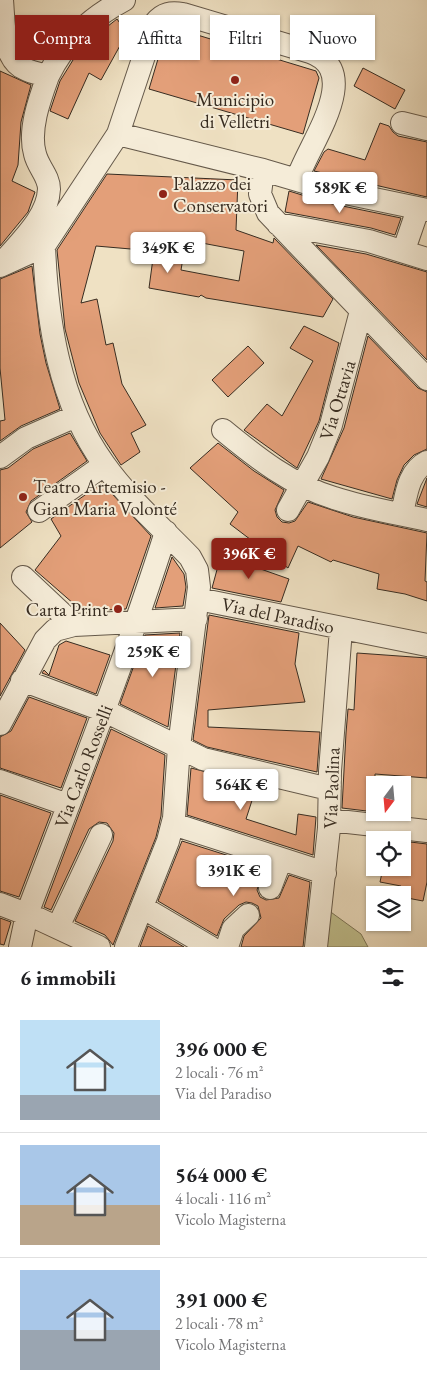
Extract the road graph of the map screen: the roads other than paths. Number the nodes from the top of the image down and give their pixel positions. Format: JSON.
{"nodes":[{"id":1,"x":2,"y":0,"type":"edge"},
{"id":2,"x":124,"y":0,"type":"edge"},
{"id":3,"x":48,"y":76,"type":"junction"},
{"id":4,"x":402,"y":123,"type":"dead end"},
{"id":5,"x":427,"y":129,"type":"edge"},
{"id":6,"x":118,"y":134,"type":"junction"},
{"id":7,"x":263,"y":170,"type":"junction"},
{"id":8,"x":297,"y":180,"type":"junction"},
{"id":9,"x":423,"y":210,"type":"edge"},
{"id":10,"x":278,"y":224,"type":"junction"},
{"id":11,"x":407,"y":241,"type":"dead end"},
{"id":12,"x":44,"y":246,"type":"junction"},
{"id":13,"x":427,"y":259,"type":"edge"},
{"id":14,"x":1,"y":265,"type":"edge"},
{"id":15,"x":362,"y":311,"type":"junction"},
{"id":16,"x":427,"y":379,"type":"edge"},
{"id":17,"x":76,"y":416,"type":"junction"},
{"id":18,"x":224,"y":430,"type":"dead end"},
{"id":19,"x":0,"y":457,"type":"edge"},
{"id":20,"x":427,"y":462,"type":"edge"},
{"id":21,"x":104,"y":465,"type":"junction"},
{"id":22,"x":302,"y":485,"type":"junction"},
{"id":23,"x":288,"y":510,"type":"dead end"},
{"id":24,"x":40,"y":511,"type":"dead end"},
{"id":25,"x":402,"y":514,"type":"junction"},
{"id":26,"x":427,"y":520,"type":"edge"},
{"id":27,"x":166,"y":532,"type":"junction"},
{"id":28,"x":23,"y":577,"type":"dead end"},
{"id":29,"x":197,"y":609,"type":"junction"},
{"id":30,"x":137,"y":622,"type":"junction"},
{"id":31,"x":74,"y":625,"type":"junction"},
{"id":32,"x":349,"y":630,"type":"junction"},
{"id":33,"x":427,"y":645,"type":"edge"},
{"id":34,"x":13,"y":683,"type":"edge"},
{"id":35,"x":105,"y":711,"type":"junction"},
{"id":36,"x":0,"y":724,"type":"edge"},
{"id":37,"x":179,"y":748,"type":"junction"},
{"id":38,"x":0,"y":781,"type":"edge"},
{"id":39,"x":329,"y":789,"type":"junction"},
{"id":40,"x":68,"y":806,"type":"junction"},
{"id":41,"x":330,"y":820,"type":"junction"},
{"id":42,"x":173,"y":824,"type":"junction"},
{"id":43,"x":427,"y":831,"type":"edge"},
{"id":44,"x":101,"y":835,"type":"dead end"},
{"id":45,"x":281,"y":859,"type":"junction"},
{"id":46,"x":324,"y":873,"type":"junction"},
{"id":47,"x":270,"y":888,"type":"dead end"},
{"id":48,"x":0,"y":904,"type":"edge"},
{"id":49,"x":142,"y":907,"type":"junction"},
{"id":50,"x":27,"y":914,"type":"junction"},
{"id":51,"x":248,"y":915,"type":"dead end"},
{"id":52,"x":58,"y":927,"type":"junction"},
{"id":53,"x":20,"y":947,"type":"edge"},
{"id":54,"x":99,"y":947,"type":"edge"},
{"id":55,"x":126,"y":947,"type":"edge"},
{"id":56,"x":210,"y":947,"type":"edge"},
{"id":57,"x":227,"y":947,"type":"edge"},
{"id":58,"x":316,"y":947,"type":"edge"}],
"edges":[{"from":1,"to":3,"type":"street"},
{"from":2,"to":3,"type":"street"},
{"from":3,"to":14,"type":"street"},
{"from":4,"to":5,"type":"street"},
{"from":6,"to":7,"type":"street"},
{"from":6,"to":8,"type":"street"},
{"from":6,"to":12,"type":"street"},
{"from":7,"to":8,"type":"street"},
{"from":7,"to":10,"type":"street"},
{"from":8,"to":9,"type":"street"},
{"from":9,"to":11,"type":"street"},
{"from":10,"to":13,"type":"street"},
{"from":10,"to":15,"type":"street"},
{"from":12,"to":14,"type":"street"},
{"from":12,"to":17,"type":"street"},
{"from":15,"to":16,"type":"street"},
{"from":15,"to":22,"type":"street","name":"Via Ottavia"},
{"from":17,"to":19,"type":"street"},
{"from":17,"to":21,"type":"street"},
{"from":18,"to":22,"type":"street"},
{"from":20,"to":25,"type":"street"},
{"from":21,"to":24,"type":"street"},
{"from":21,"to":27,"type":"street"},
{"from":22,"to":23,"type":"street","name":"Via Ottavia"},
{"from":22,"to":25,"type":"street"},
{"from":25,"to":26,"type":"street"},
{"from":27,"to":29,"type":"street"},
{"from":27,"to":30,"type":"street","name":"Via Carlo Rosselli"},
{"from":28,"to":31,"type":"street"},
{"from":29,"to":30,"type":"street","name":"Via del Paradiso"},
{"from":29,"to":32,"type":"street","name":"Via del Paradiso"},
{"from":29,"to":37,"type":"street"},
{"from":30,"to":31,"type":"street","name":"Via del Paradiso"},
{"from":30,"to":35,"type":"street","name":"Via Carlo Rosselli"},
{"from":31,"to":34,"type":"street","name":"Via del Paradiso"},
{"from":32,"to":33,"type":"street","name":"Via del Paradiso"},
{"from":32,"to":39,"type":"street","name":"Via Paolina"},
{"from":34,"to":35,"type":"street"},
{"from":34,"to":36,"type":"street","name":"Via del Paradiso"},
{"from":35,"to":37,"type":"street"},
{"from":35,"to":40,"type":"street","name":"Via Carlo Rosselli"},
{"from":37,"to":39,"type":"street"},
{"from":37,"to":42,"type":"street"},
{"from":38,"to":40,"type":"street"},
{"from":39,"to":41,"type":"street","name":"Via Paolina"},
{"from":40,"to":50,"type":"street","name":"Via Carlo Rosselli"},
{"from":41,"to":43,"type":"street"},
{"from":41,"to":46,"type":"street","name":"Via Paolina"},
{"from":42,"to":45,"type":"street"},
{"from":42,"to":49,"type":"street"},
{"from":44,"to":52,"type":"street"},
{"from":45,"to":46,"type":"street"},
{"from":45,"to":47,"type":"street"},
{"from":46,"to":58,"type":"street","name":"Via Paolina"},
{"from":48,"to":50,"type":"street"},
{"from":49,"to":55,"type":"street"},
{"from":49,"to":56,"type":"street"},
{"from":50,"to":52,"type":"street"},
{"from":50,"to":53,"type":"street","name":"Via Carlo Rosselli"},
{"from":51,"to":57,"type":"street"},
{"from":52,"to":54,"type":"street"}]}
